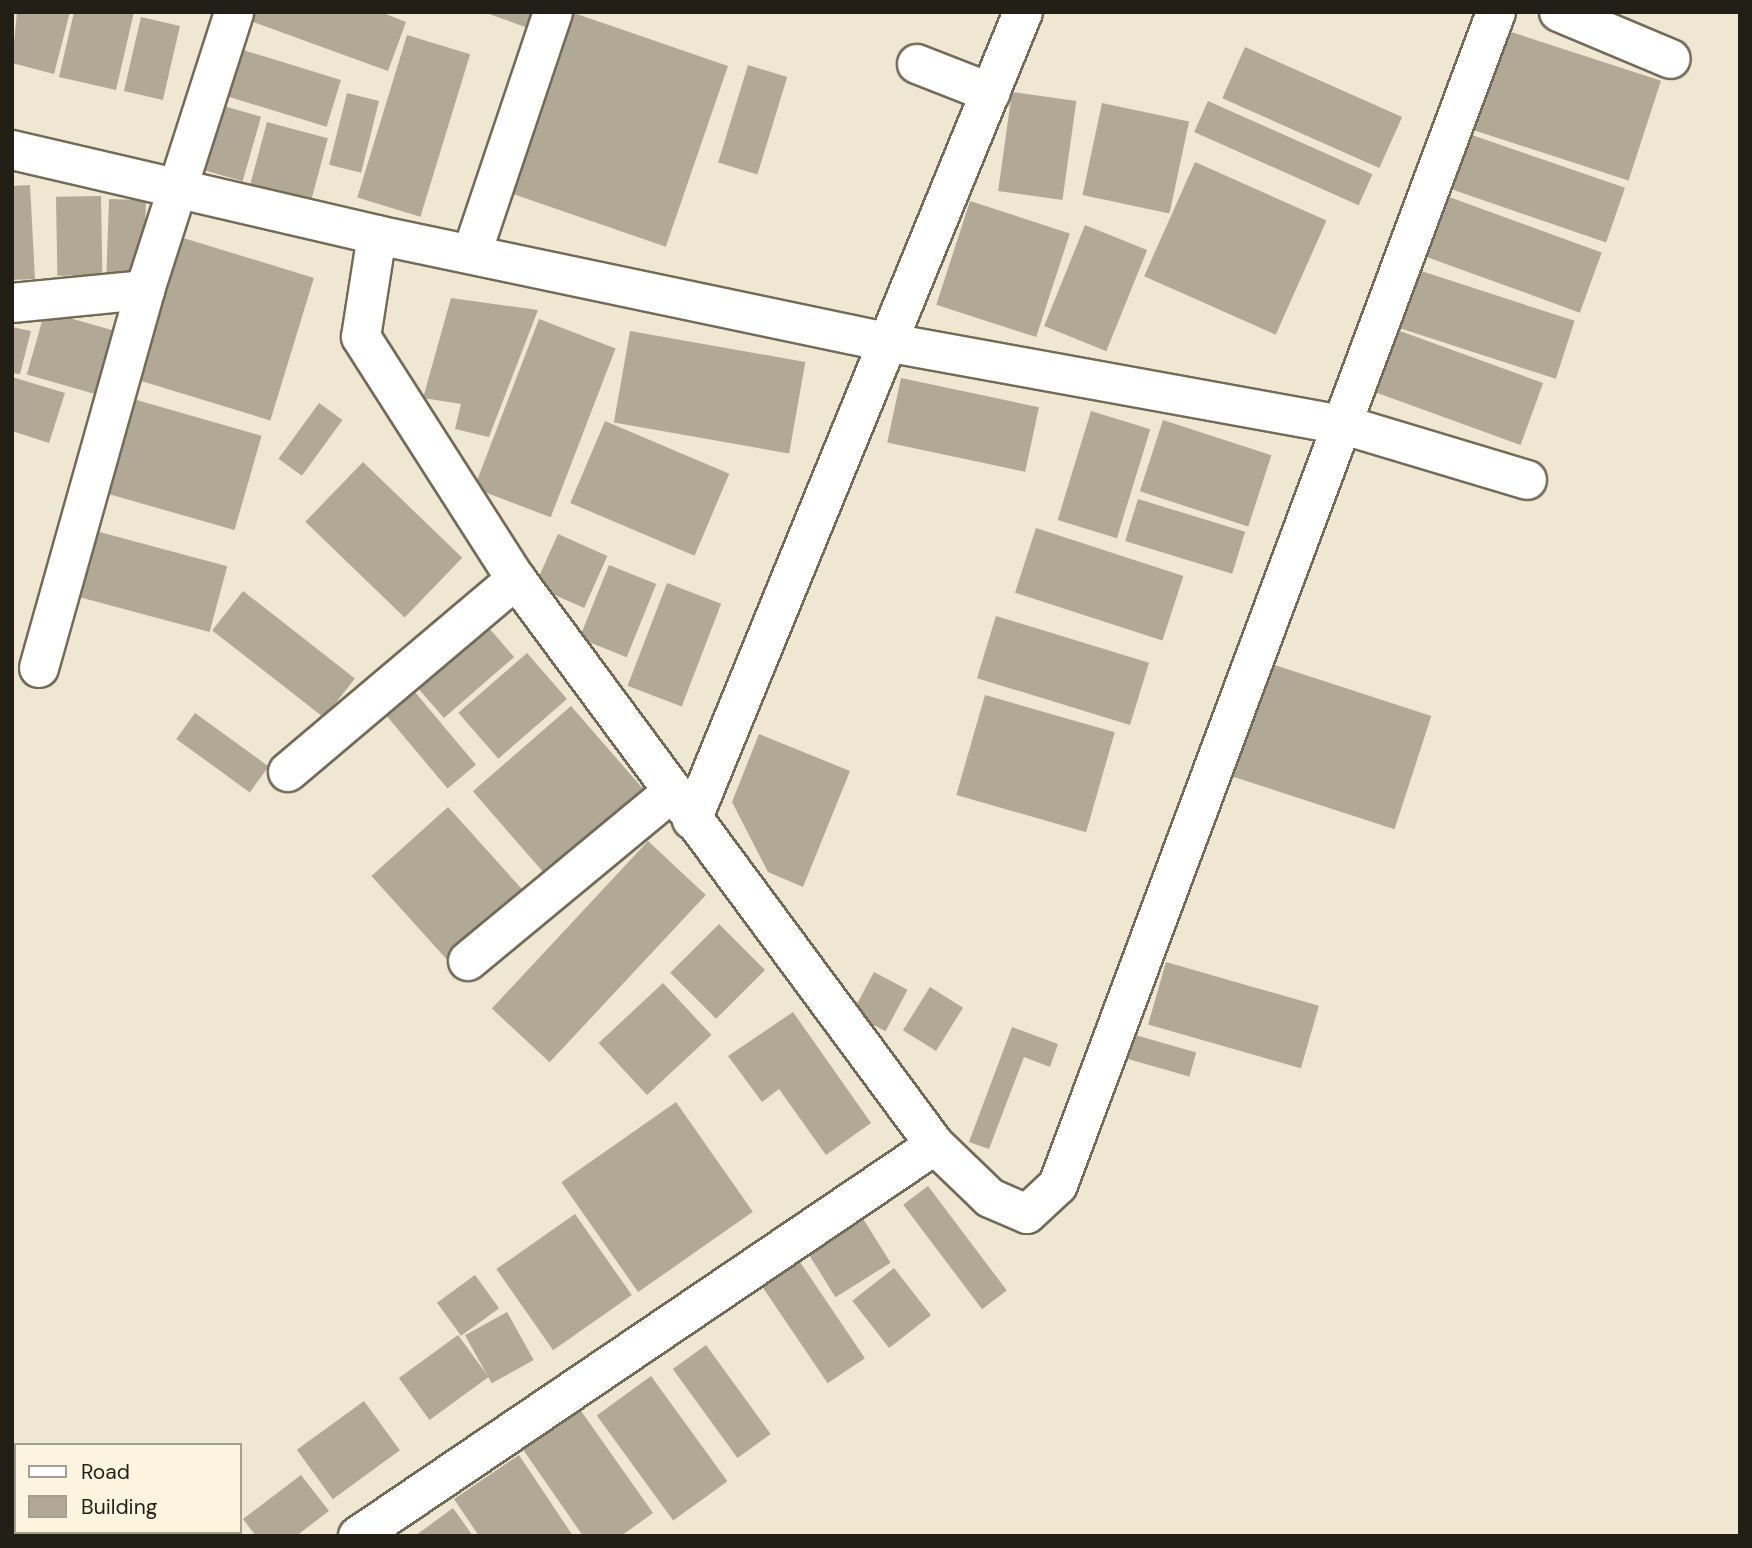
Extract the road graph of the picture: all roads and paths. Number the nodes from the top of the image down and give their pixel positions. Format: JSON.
{"nodes":[{"id":1,"x":234,"y":12,"type":"edge"},
{"id":2,"x":553,"y":12,"type":"edge"},
{"id":3,"x":1024,"y":12,"type":"edge"},
{"id":4,"x":1496,"y":12,"type":"edge"},
{"id":5,"x":1559,"y":12,"type":"edge"},
{"id":6,"x":1671,"y":59,"type":"dead end"},
{"id":7,"x":917,"y":64,"type":"dead end"},
{"id":8,"x":991,"y":93,"type":"junction"},
{"id":9,"x":12,"y":150,"type":"edge"},
{"id":10,"x":177,"y":189,"type":"junction"},
{"id":11,"x":377,"y":235,"type":"junction"},
{"id":12,"x":472,"y":253,"type":"junction"},
{"id":13,"x":145,"y":290,"type":"junction"},
{"id":14,"x":12,"y":303,"type":"edge"},
{"id":15,"x":891,"y":343,"type":"junction"},
{"id":16,"x":1344,"y":425,"type":"junction"},
{"id":17,"x":1527,"y":480,"type":"dead end"},
{"id":18,"x":516,"y":579,"type":"junction"},
{"id":19,"x":39,"y":668,"type":"dead end"},
{"id":20,"x":288,"y":772,"type":"dead end"},
{"id":21,"x":682,"y":806,"type":"junction"},
{"id":22,"x":468,"y":961,"type":"dead end"},
{"id":23,"x":935,"y":1146,"type":"junction"},
{"id":24,"x":358,"y":1536,"type":"edge"}],
"edges":[{"from":1,"to":10,"type":"street"},
{"from":2,"to":12,"type":"street"},
{"from":3,"to":8,"type":"street"},
{"from":4,"to":16,"type":"street"},
{"from":5,"to":6,"type":"street"},
{"from":7,"to":8,"type":"street"},
{"from":8,"to":15,"type":"street"},
{"from":9,"to":10,"type":"street"},
{"from":10,"to":11,"type":"street"},
{"from":10,"to":13,"type":"street"},
{"from":11,"to":12,"type":"street"},
{"from":11,"to":18,"type":"street"},
{"from":12,"to":15,"type":"street"},
{"from":13,"to":14,"type":"street"},
{"from":13,"to":19,"type":"street"},
{"from":15,"to":16,"type":"street"},
{"from":15,"to":21,"type":"street"},
{"from":16,"to":17,"type":"street"},
{"from":16,"to":23,"type":"street"},
{"from":18,"to":20,"type":"street"},
{"from":18,"to":21,"type":"street"},
{"from":21,"to":22,"type":"street"},
{"from":21,"to":23,"type":"street"},
{"from":23,"to":24,"type":"street"}]}
